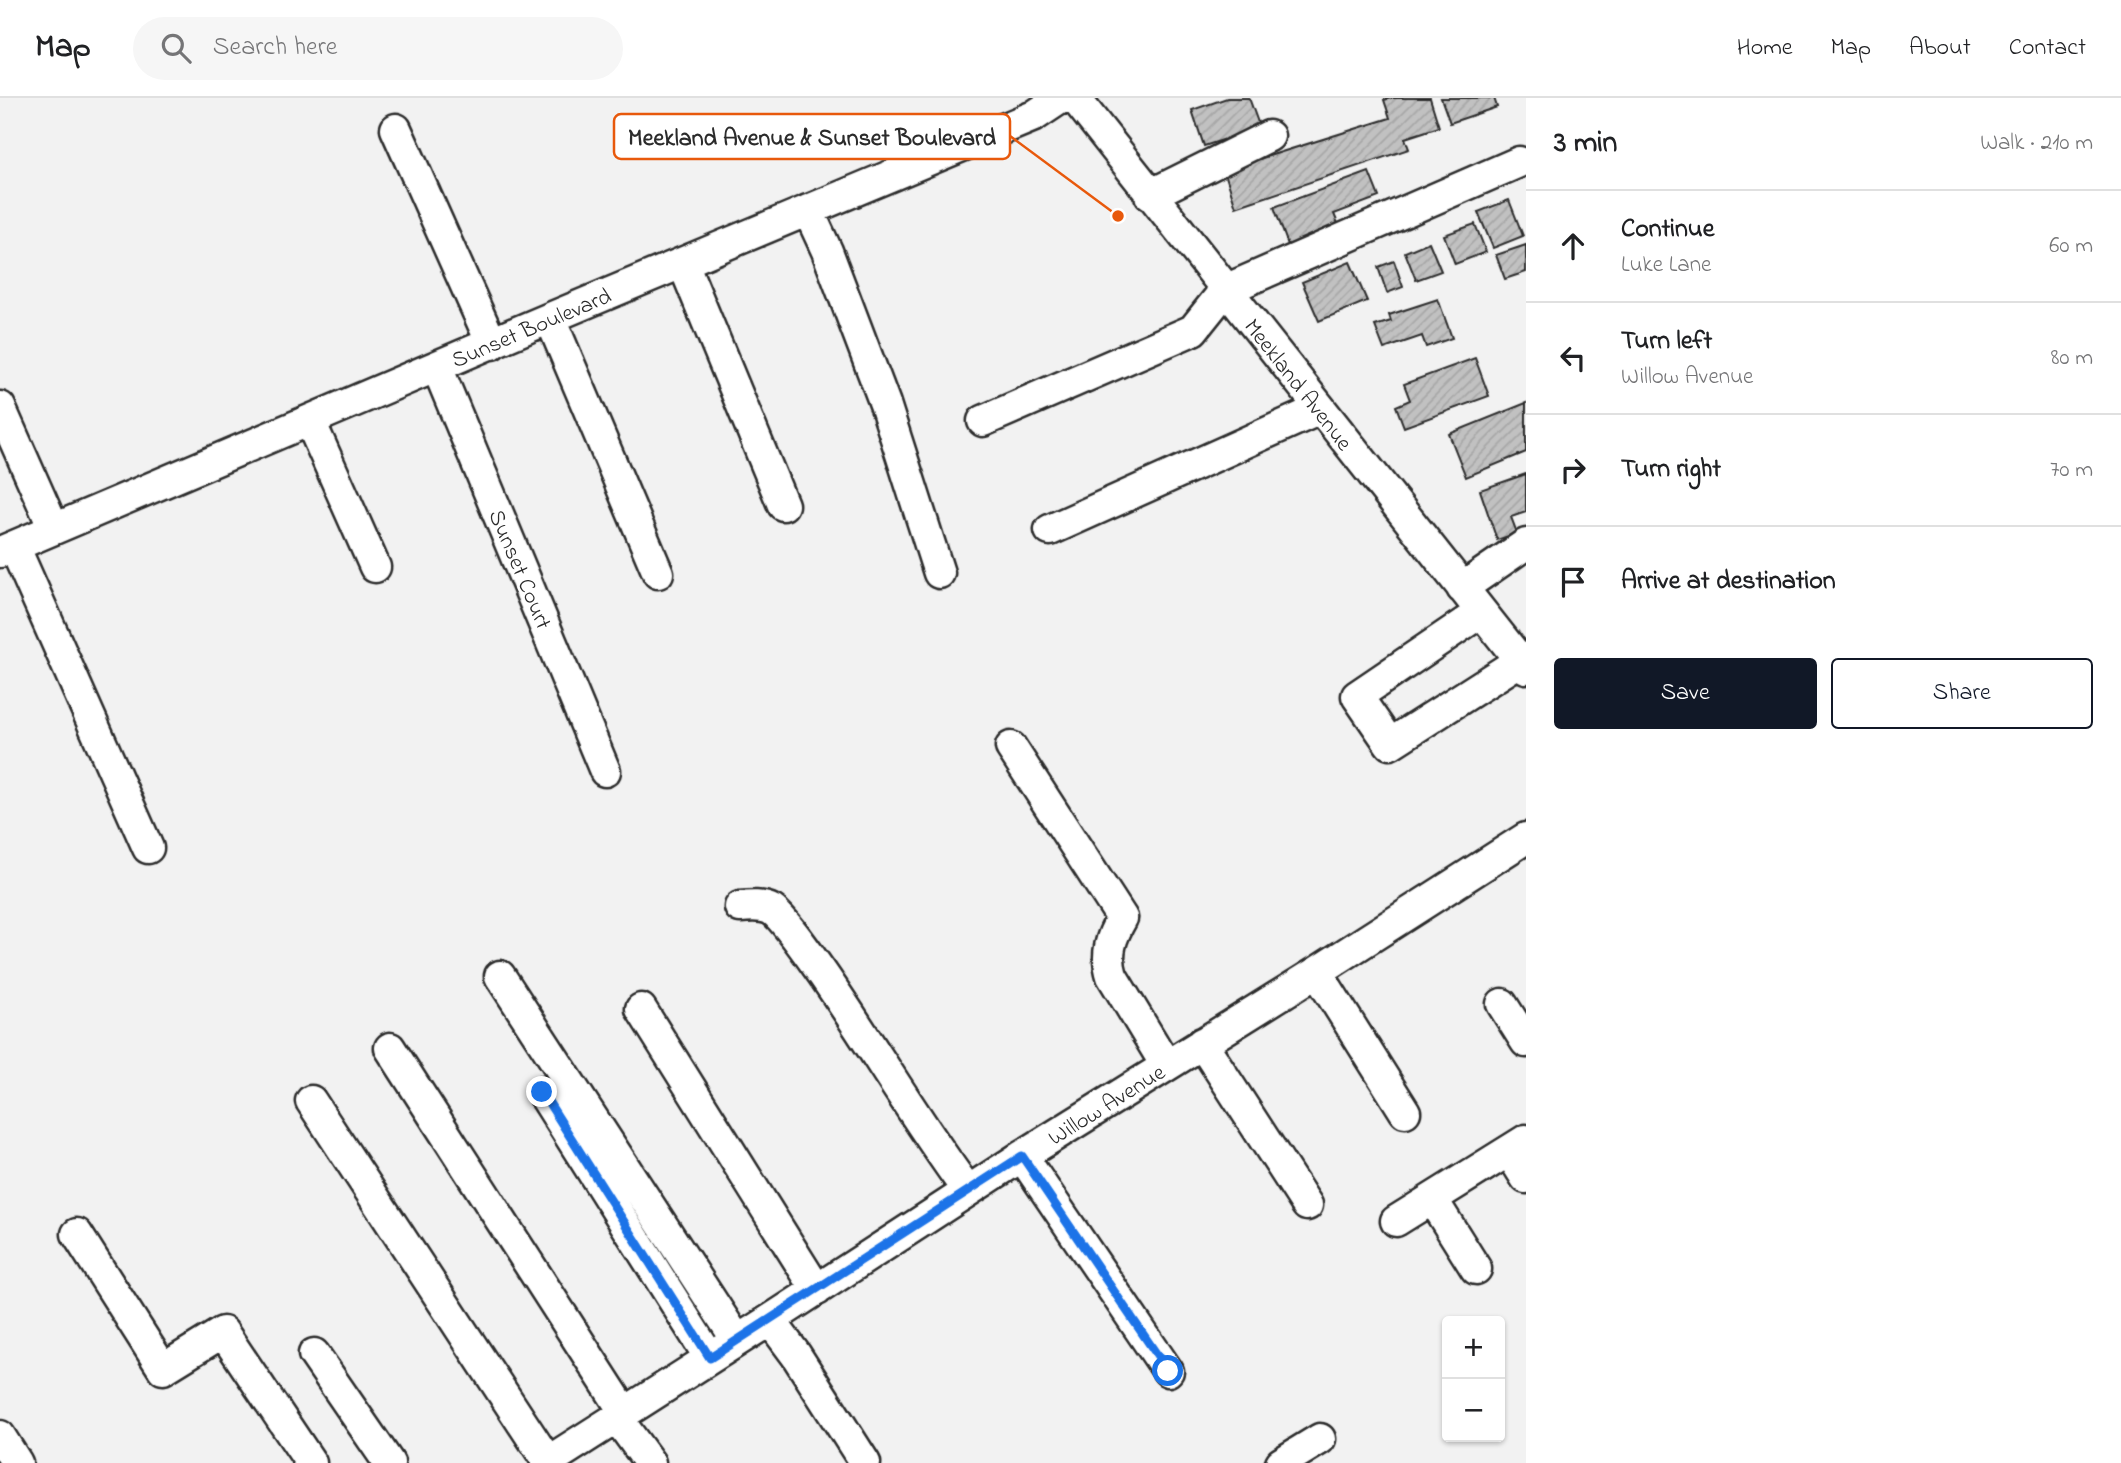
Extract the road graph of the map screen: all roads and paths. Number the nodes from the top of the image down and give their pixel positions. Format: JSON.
{"nodes":[{"id":1,"x":1061,"y":98,"type":"edge"},
{"id":2,"x":1075,"y":98,"type":"edge"},
{"id":3,"x":396,"y":129,"type":"dead end"},
{"id":4,"x":1269,"y":136,"type":"dead end"},
{"id":5,"x":1519,"y":162,"type":"dead end"},
{"id":6,"x":1150,"y":195,"type":"junction"},
{"id":7,"x":808,"y":210,"type":"junction"},
{"id":8,"x":683,"y":262,"type":"junction"},
{"id":9,"x":1225,"y":290,"type":"junction"},
{"id":10,"x":550,"y":318,"type":"junction"},
{"id":11,"x":492,"y":344,"type":"junction"},
{"id":12,"x":437,"y":367,"type":"junction"},
{"id":13,"x":0,"y":407,"type":"edge"},
{"id":14,"x":1320,"y":410,"type":"junction"},
{"id":15,"x":310,"y":421,"type":"junction"},
{"id":16,"x":983,"y":421,"type":"dead end"},
{"id":17,"x":783,"y":505,"type":"dead end"},
{"id":18,"x":54,"y":529,"type":"junction"},
{"id":19,"x":1050,"y":530,"type":"dead end"},
{"id":20,"x":1526,"y":544,"type":"edge"},
{"id":21,"x":7,"y":549,"type":"edge"},
{"id":22,"x":375,"y":567,"type":"dead end"},
{"id":23,"x":658,"y":573,"type":"dead end"},
{"id":24,"x":939,"y":573,"type":"dead end"},
{"id":25,"x":1462,"y":588,"type":"junction"},
{"id":26,"x":1481,"y":612,"type":"junction"},
{"id":27,"x":1524,"y":661,"type":"edge"},
{"id":28,"x":1011,"y":747,"type":"dead end"},
{"id":29,"x":605,"y":771,"type":"dead end"},
{"id":30,"x":1526,"y":838,"type":"edge"},
{"id":31,"x":148,"y":848,"type":"dead end"},
{"id":32,"x":740,"y":907,"type":"dead end"},
{"id":33,"x":1317,"y":972,"type":"junction"},
{"id":34,"x":500,"y":976,"type":"dead end"},
{"id":35,"x":1502,"y":1004,"type":"dead end"},
{"id":36,"x":641,"y":1009,"type":"dead end"},
{"id":37,"x":1526,"y":1042,"type":"edge"},
{"id":38,"x":1202,"y":1043,"type":"junction"},
{"id":39,"x":390,"y":1048,"type":"dead end"},
{"id":40,"x":1166,"y":1065,"type":"junction"},
{"id":41,"x":542,"y":1092,"type":"dead end"},
{"id":42,"x":311,"y":1101,"type":"dead end"},
{"id":43,"x":1405,"y":1112,"type":"dead end"},
{"id":44,"x":1517,"y":1146,"type":"edge"},
{"id":45,"x":1022,"y":1156,"type":"junction"},
{"id":46,"x":1526,"y":1178,"type":"edge"},
{"id":47,"x":968,"y":1191,"type":"junction"},
{"id":48,"x":1432,"y":1199,"type":"junction"},
{"id":49,"x":1307,"y":1205,"type":"dead end"},
{"id":50,"x":1396,"y":1221,"type":"dead end"},
{"id":51,"x":78,"y":1234,"type":"dead end"},
{"id":52,"x":1476,"y":1269,"type":"dead end"},
{"id":53,"x":817,"y":1290,"type":"junction"},
{"id":54,"x":771,"y":1321,"type":"junction"},
{"id":55,"x":737,"y":1340,"type":"junction"},
{"id":56,"x":314,"y":1354,"type":"dead end"},
{"id":57,"x":710,"y":1358,"type":"junction"},
{"id":58,"x":1168,"y":1371,"type":"dead end"},
{"id":59,"x":621,"y":1415,"type":"junction"},
{"id":60,"x":0,"y":1436,"type":"edge"},
{"id":61,"x":1320,"y":1439,"type":"dead end"},
{"id":62,"x":547,"y":1462,"type":"edge"},
{"id":63,"x":17,"y":1463,"type":"edge"},
{"id":64,"x":311,"y":1463,"type":"edge"},
{"id":65,"x":389,"y":1463,"type":"edge"},
{"id":66,"x":650,"y":1463,"type":"edge"},
{"id":67,"x":865,"y":1463,"type":"edge"},
{"id":68,"x":1281,"y":1463,"type":"edge"}],
"edges":[{"from":1,"to":7,"type":"street","name":"Sunset Boulevard"},
{"from":2,"to":6,"type":"street","name":"Meekland Avenue"},
{"from":3,"to":11,"type":"street"},
{"from":4,"to":6,"type":"street"},
{"from":5,"to":9,"type":"street"},
{"from":6,"to":9,"type":"street","name":"Meekland Avenue"},
{"from":7,"to":8,"type":"street","name":"Sunset Boulevard"},
{"from":7,"to":24,"type":"street"},
{"from":8,"to":10,"type":"street","name":"Sunset Boulevard"},
{"from":8,"to":17,"type":"street"},
{"from":9,"to":14,"type":"street","name":"Meekland Avenue"},
{"from":9,"to":16,"type":"street"},
{"from":10,"to":11,"type":"street","name":"Sunset Boulevard"},
{"from":10,"to":23,"type":"street"},
{"from":11,"to":12,"type":"street","name":"Sunset Boulevard"},
{"from":12,"to":15,"type":"street","name":"Sunset Boulevard"},
{"from":12,"to":29,"type":"street","name":"Sunset Court"},
{"from":13,"to":18,"type":"street"},
{"from":14,"to":19,"type":"street"},
{"from":14,"to":25,"type":"street","name":"Meekland Avenue"},
{"from":15,"to":18,"type":"street","name":"Sunset Boulevard"},
{"from":15,"to":22,"type":"street"},
{"from":18,"to":21,"type":"street","name":"Sunset Boulevard"},
{"from":20,"to":25,"type":"street"},
{"from":21,"to":31,"type":"street"},
{"from":25,"to":26,"type":"street","name":"Meekland Avenue"},
{"from":26,"to":27,"type":"street","name":"Meekland Avenue"},
{"from":26,"to":27,"type":"street"},
{"from":28,"to":40,"type":"street"},
{"from":30,"to":33,"type":"street","name":"Willow Avenue"},
{"from":32,"to":47,"type":"street"},
{"from":33,"to":38,"type":"street","name":"Willow Avenue"},
{"from":33,"to":43,"type":"street"},
{"from":34,"to":55,"type":"street"},
{"from":35,"to":37,"type":"street"},
{"from":36,"to":53,"type":"street"},
{"from":38,"to":40,"type":"street","name":"Willow Avenue"},
{"from":38,"to":49,"type":"street"},
{"from":39,"to":59,"type":"street"},
{"from":40,"to":45,"type":"street","name":"Willow Avenue"},
{"from":41,"to":57,"type":"street"},
{"from":42,"to":62,"type":"street"},
{"from":44,"to":46,"type":"street"},
{"from":44,"to":48,"type":"street"},
{"from":45,"to":47,"type":"street","name":"Willow Avenue"},
{"from":45,"to":58,"type":"street"},
{"from":47,"to":53,"type":"street","name":"Willow Avenue"},
{"from":48,"to":50,"type":"street"},
{"from":48,"to":52,"type":"street"},
{"from":51,"to":64,"type":"street"},
{"from":53,"to":54,"type":"street","name":"Willow Avenue"},
{"from":54,"to":55,"type":"street","name":"Willow Avenue"},
{"from":54,"to":67,"type":"street"},
{"from":55,"to":57,"type":"street","name":"Willow Avenue"},
{"from":56,"to":65,"type":"street"},
{"from":57,"to":59,"type":"street","name":"Willow Avenue"},
{"from":59,"to":62,"type":"street","name":"Willow Avenue"},
{"from":59,"to":66,"type":"street"},
{"from":60,"to":63,"type":"street"},
{"from":61,"to":68,"type":"street"}]}
